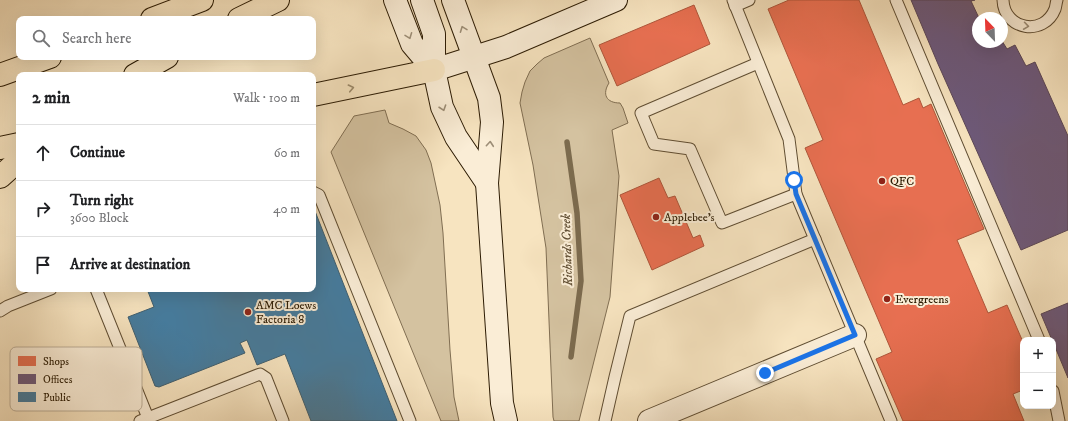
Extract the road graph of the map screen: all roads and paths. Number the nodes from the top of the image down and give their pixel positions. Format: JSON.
{"nodes":[{"id":1,"x":202,"y":0,"type":"edge"},
{"id":2,"x":278,"y":0,"type":"edge"},
{"id":3,"x":395,"y":0,"type":"edge"},
{"id":4,"x":422,"y":0,"type":"edge"},
{"id":5,"x":452,"y":0,"type":"edge"},
{"id":6,"x":616,"y":0,"type":"edge"},
{"id":7,"x":749,"y":0,"type":"edge"},
{"id":8,"x":896,"y":0,"type":"edge"},
{"id":9,"x":1003,"y":0,"type":"edge"},
{"id":10,"x":1057,"y":0,"type":"edge"},
{"id":11,"x":734,"y":3,"type":"edge"},
{"id":12,"x":160,"y":16,"type":"edge"},
{"id":13,"x":245,"y":16,"type":"edge"},
{"id":14,"x":474,"y":57,"type":"junction"},
{"id":15,"x":42,"y":60,"type":"edge"},
{"id":16,"x":162,"y":60,"type":"edge"},
{"id":17,"x":758,"y":63,"type":"junction"},
{"id":18,"x":434,"y":70,"type":"junction"},
{"id":19,"x":140,"y":72,"type":"edge"},
{"id":20,"x":0,"y":75,"type":"edge"},
{"id":21,"x":316,"y":94,"type":"edge"},
{"id":22,"x":16,"y":145,"type":"edge"},
{"id":23,"x":0,"y":148,"type":"edge"},
{"id":24,"x":16,"y":150,"type":"edge"},
{"id":25,"x":6,"y":168,"type":"edge"},
{"id":26,"x":487,"y":183,"type":"junction"},
{"id":27,"x":316,"y":194,"type":"edge"},
{"id":28,"x":796,"y":194,"type":"junction"},
{"id":29,"x":815,"y":239,"type":"junction"},
{"id":30,"x":43,"y":292,"type":"edge"},
{"id":31,"x":97,"y":292,"type":"edge"},
{"id":32,"x":0,"y":311,"type":"edge"},
{"id":33,"x":855,"y":335,"type":"junction"},
{"id":34,"x":1038,"y":337,"type":"edge"},
{"id":35,"x":117,"y":347,"type":"edge"},
{"id":36,"x":1056,"y":406,"type":"edge"},
{"id":37,"x":144,"y":419,"type":"edge"},
{"id":38,"x":283,"y":421,"type":"edge"},
{"id":39,"x":410,"y":421,"type":"edge"},
{"id":40,"x":506,"y":421,"type":"edge"},
{"id":41,"x":605,"y":421,"type":"edge"},
{"id":42,"x":650,"y":421,"type":"edge"},
{"id":43,"x":891,"y":421,"type":"edge"},
{"id":44,"x":1059,"y":421,"type":"edge"}],
"edges":[{"from":1,"to":12,"type":"highway"},
{"from":2,"to":13,"type":"highway"},
{"from":3,"to":18,"type":"main road","one_way":true},
{"from":4,"to":18,"type":"main road"},
{"from":14,"to":5,"type":"main road","one_way":true},
{"from":6,"to":14,"type":"main road"},
{"from":7,"to":11,"type":"lane"},
{"from":8,"to":34,"type":"lane"},
{"from":9,"to":10,"type":"lane","one_way":true},
{"from":11,"to":17,"type":"lane"},
{"from":14,"to":18,"type":"main road"},
{"from":26,"to":14,"type":"main road","one_way":true},
{"from":15,"to":20,"type":"highway"},
{"from":16,"to":19,"type":"highway"},
{"from":17,"to":28,"type":"lane"},
{"from":17,"to":28,"type":"lane"},
{"from":21,"to":18,"type":"highway","one_way":true},
{"from":18,"to":26,"type":"main road","one_way":true},
{"from":22,"to":23,"type":"highway"},
{"from":24,"to":25,"type":"highway"},
{"from":26,"to":40,"type":"main road"},
{"from":27,"to":39,"type":"lane"},
{"from":28,"to":29,"type":"lane"},
{"from":29,"to":33,"type":"lane"},
{"from":29,"to":41,"type":"lane"},
{"from":30,"to":32,"type":"lane"},
{"from":31,"to":35,"type":"lane"},
{"from":33,"to":42,"type":"main road"},
{"from":33,"to":43,"type":"lane"},
{"from":36,"to":44,"type":"lane"},
{"from":37,"to":38,"type":"lane"}]}
